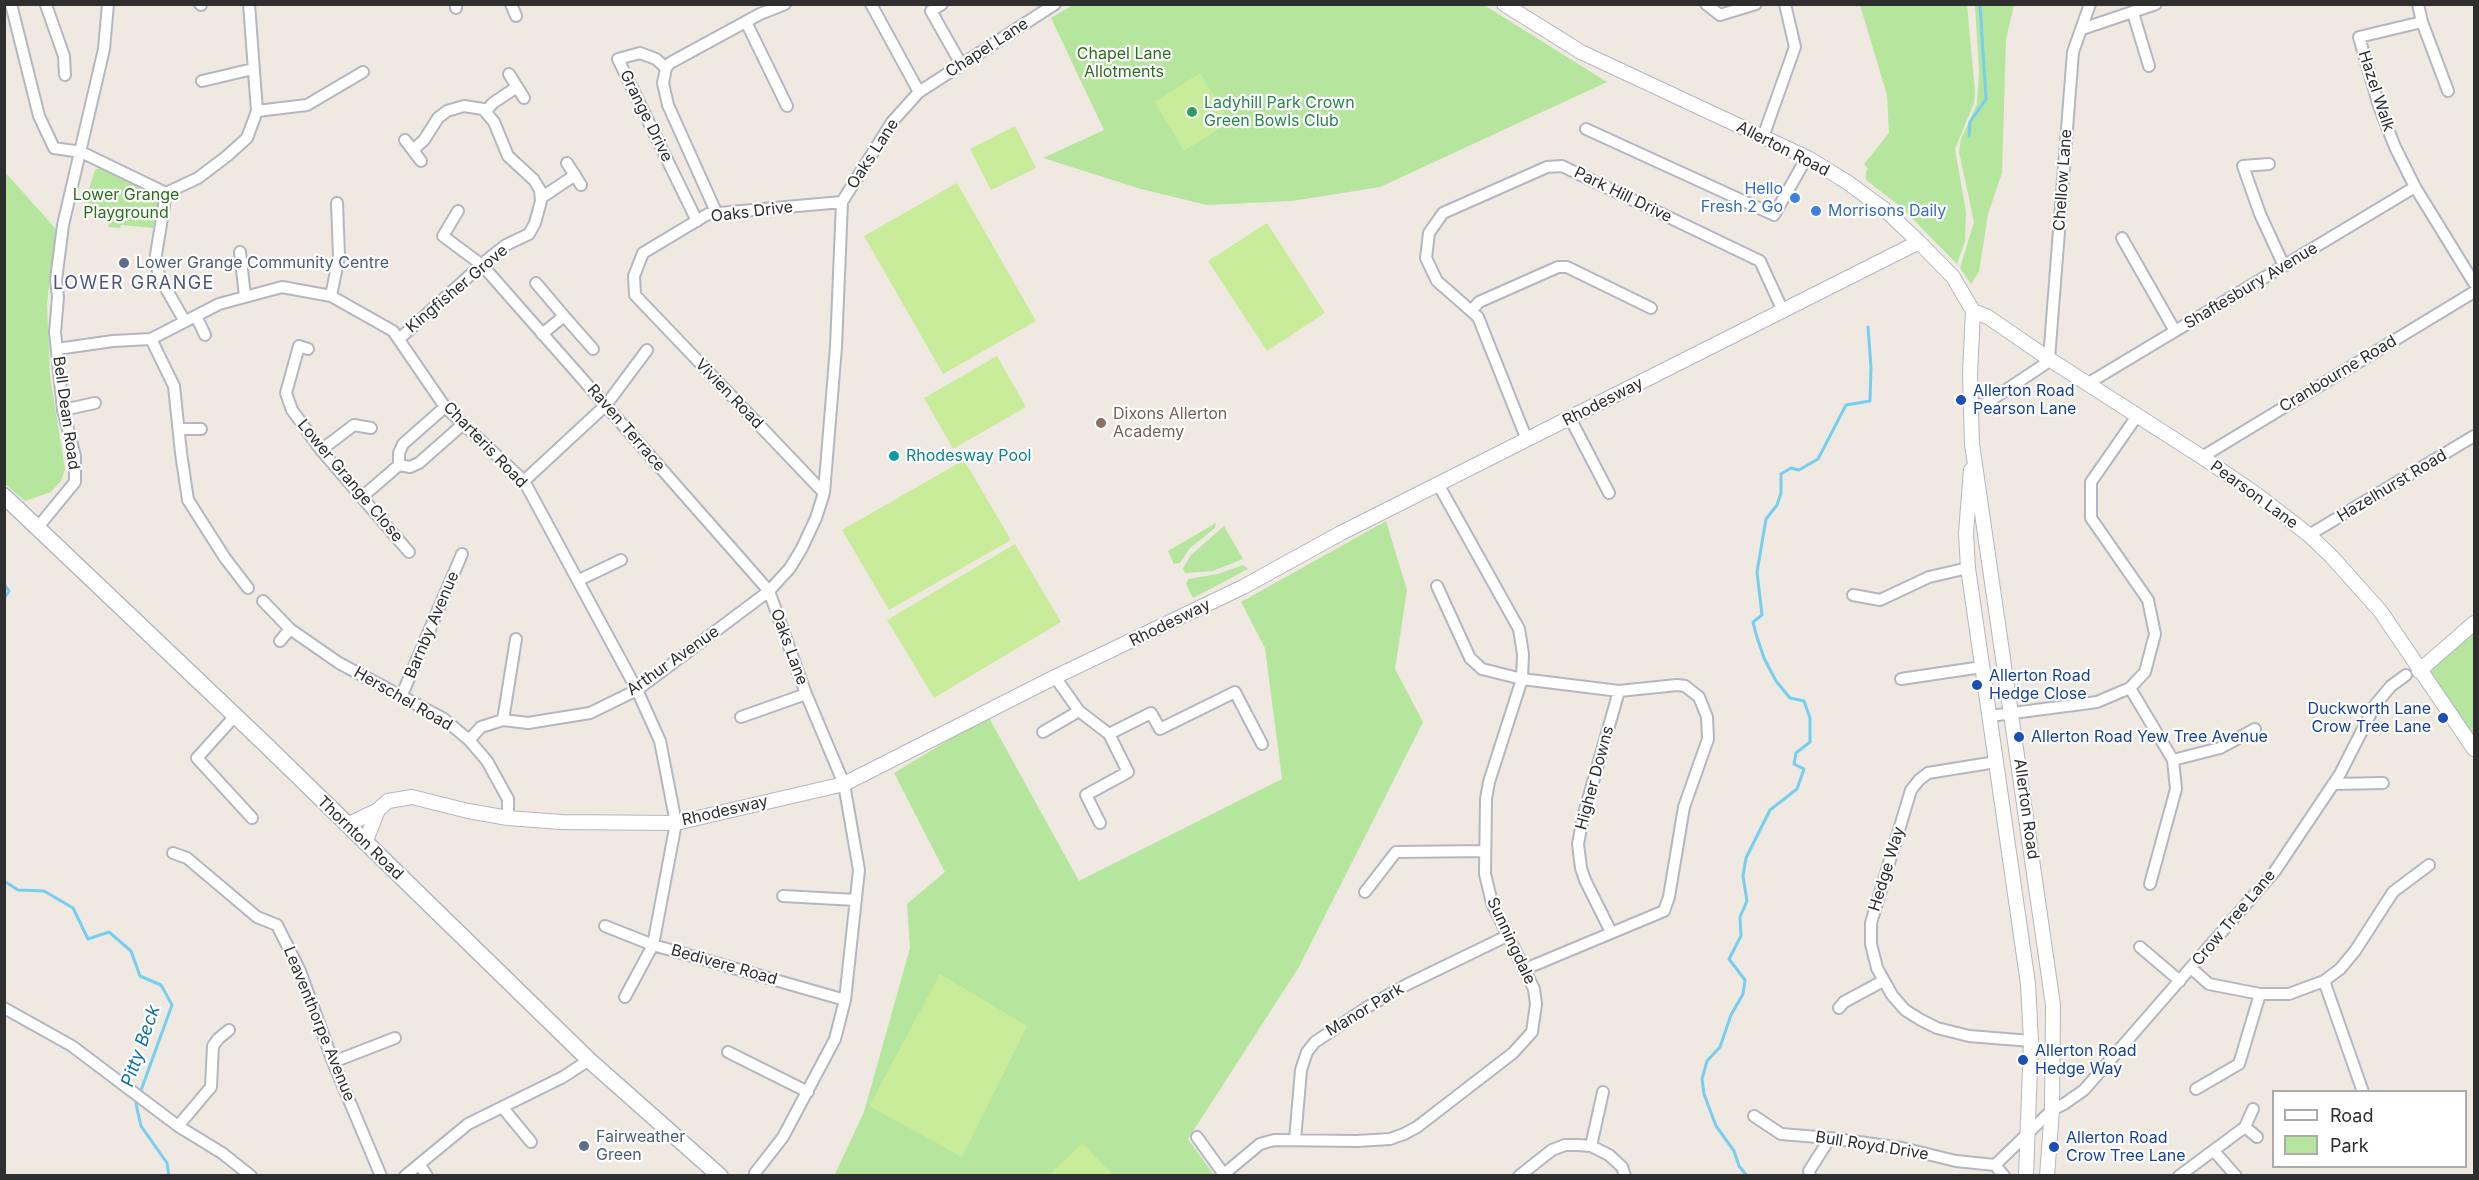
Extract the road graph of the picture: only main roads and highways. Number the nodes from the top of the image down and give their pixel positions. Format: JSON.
{"nodes":[{"id":1,"x":4,"y":496,"type":"edge"},
{"id":2,"x":720,"y":1176,"type":"edge"}],
"edges":[{"from":1,"to":2,"type":"main road","name":"Thornton Road"}]}
